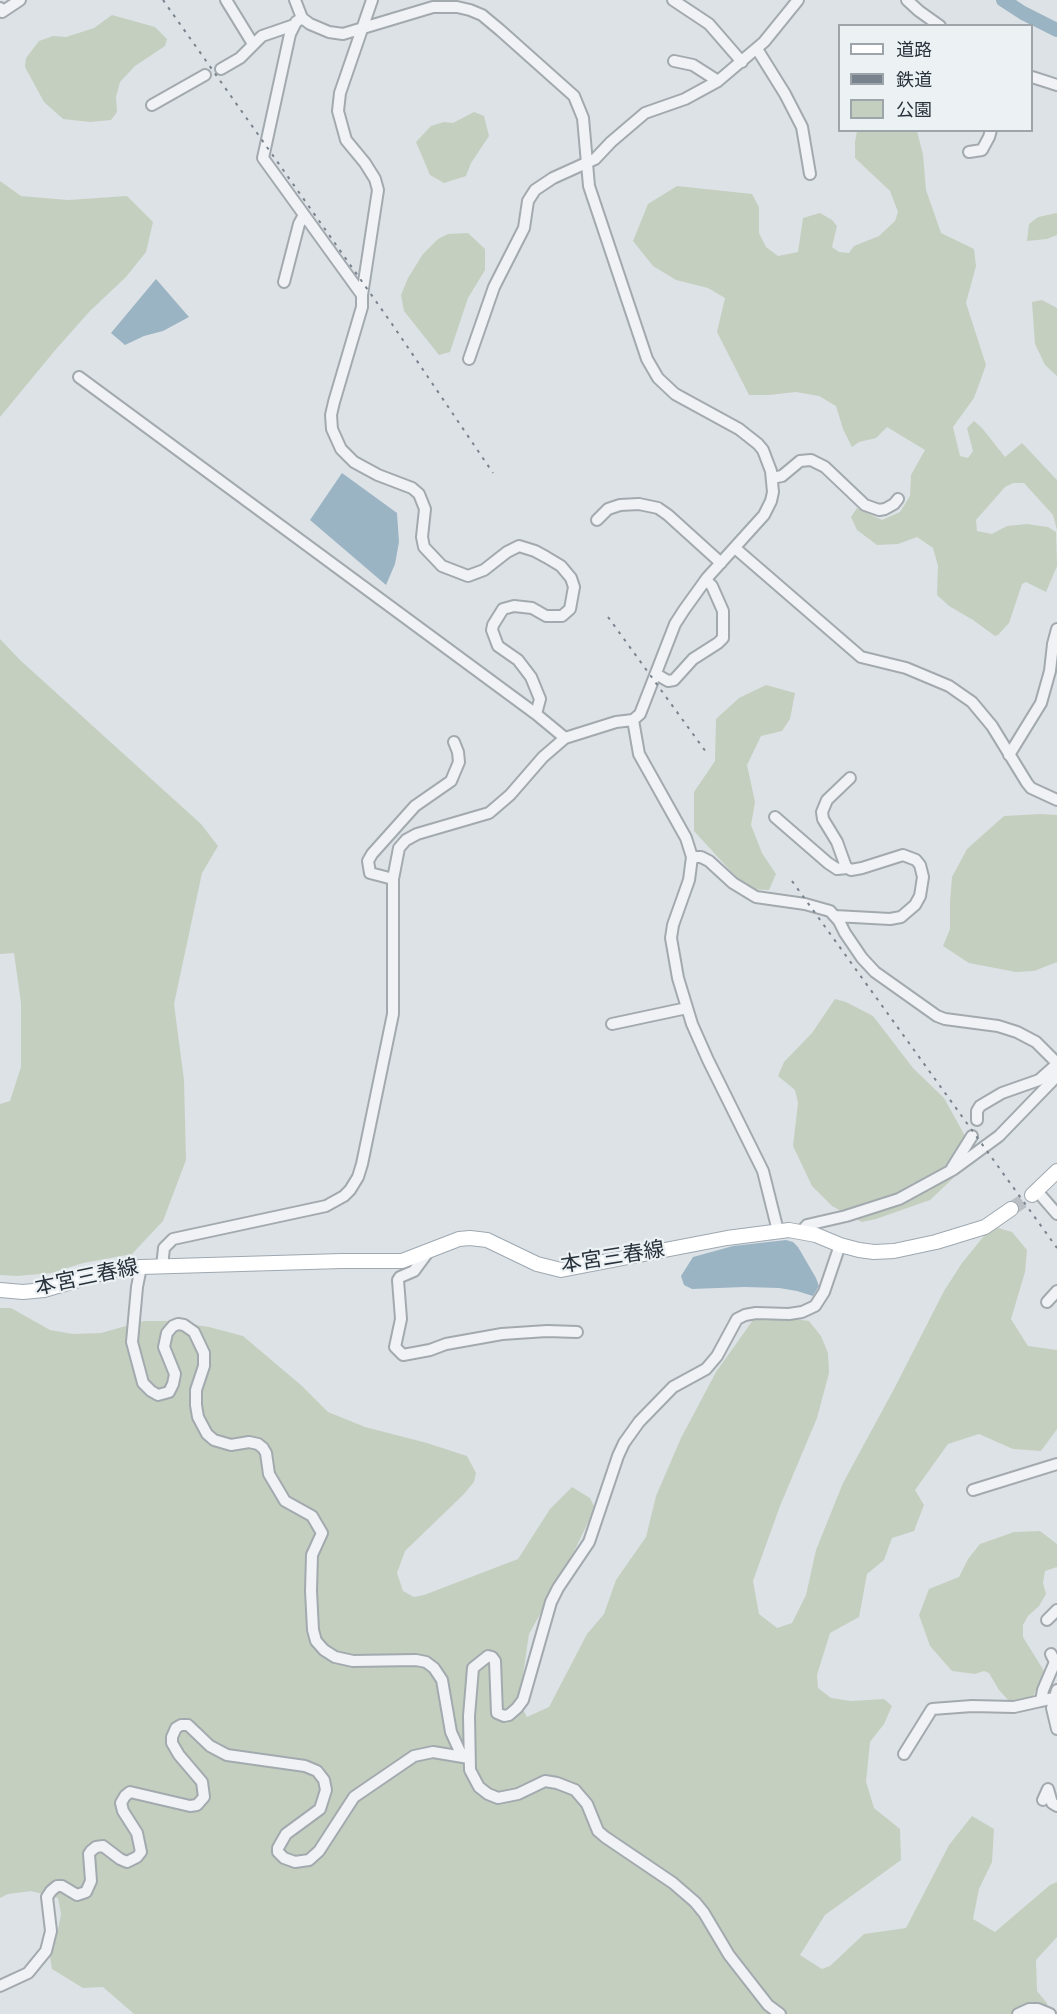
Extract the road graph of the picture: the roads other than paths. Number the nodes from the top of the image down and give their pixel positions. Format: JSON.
{"nodes":[{"id":1,"x":20,"y":0,"type":"edge"},
{"id":2,"x":226,"y":0,"type":"edge"},
{"id":3,"x":295,"y":0,"type":"edge"},
{"id":4,"x":372,"y":0,"type":"edge"},
{"id":5,"x":673,"y":0,"type":"edge"},
{"id":6,"x":798,"y":0,"type":"edge"},
{"id":7,"x":908,"y":0,"type":"edge"},
{"id":8,"x":0,"y":11,"type":"edge"},
{"id":9,"x":298,"y":21,"type":"junction"},
{"id":10,"x":938,"y":24,"type":"edge"},
{"id":11,"x":363,"y":29,"type":"junction"},
{"id":12,"x":253,"y":44,"type":"junction"},
{"id":13,"x":756,"y":50,"type":"junction"},
{"id":14,"x":674,"y":60,"type":"dead end"},
{"id":15,"x":742,"y":62,"type":"junction"},
{"id":16,"x":220,"y":69,"type":"dead end"},
{"id":17,"x":205,"y":75,"type":"dead end"},
{"id":18,"x":1033,"y":77,"type":"edge"},
{"id":19,"x":718,"y":81,"type":"junction"},
{"id":20,"x":1057,"y":85,"type":"edge"},
{"id":21,"x":153,"y":105,"type":"dead end"},
{"id":22,"x":990,"y":132,"type":"edge"},
{"id":23,"x":969,"y":152,"type":"dead end"},
{"id":24,"x":586,"y":163,"type":"junction"},
{"id":25,"x":810,"y":174,"type":"dead end"},
{"id":26,"x":304,"y":215,"type":"junction"},
{"id":27,"x":284,"y":282,"type":"dead end"},
{"id":28,"x":362,"y":295,"type":"junction"},
{"id":29,"x":469,"y":359,"type":"dead end"},
{"id":30,"x":79,"y":377,"type":"dead end"},
{"id":31,"x":772,"y":478,"type":"junction"},
{"id":32,"x":898,"y":499,"type":"dead end"},
{"id":33,"x":597,"y":520,"type":"dead end"},
{"id":34,"x":735,"y":548,"type":"junction"},
{"id":35,"x":721,"y":562,"type":"junction"},
{"id":36,"x":706,"y":580,"type":"junction"},
{"id":37,"x":1057,"y":629,"type":"edge"},
{"id":38,"x":656,"y":674,"type":"junction"},
{"id":39,"x":536,"y":714,"type":"junction"},
{"id":40,"x":633,"y":720,"type":"junction"},
{"id":41,"x":566,"y":738,"type":"junction"},
{"id":42,"x":454,"y":742,"type":"dead end"},
{"id":43,"x":1009,"y":755,"type":"junction"},
{"id":44,"x":850,"y":778,"type":"dead end"},
{"id":45,"x":1057,"y":800,"type":"edge"},
{"id":46,"x":775,"y":817,"type":"dead end"},
{"id":47,"x":692,"y":857,"type":"junction"},
{"id":48,"x":848,"y":868,"type":"junction"},
{"id":49,"x":393,"y":879,"type":"junction"},
{"id":50,"x":835,"y":916,"type":"junction"},
{"id":51,"x":687,"y":1008,"type":"junction"},
{"id":52,"x":612,"y":1024,"type":"dead end"},
{"id":53,"x":1057,"y":1063,"type":"edge"},
{"id":54,"x":1057,"y":1076,"type":"edge"},
{"id":55,"x":977,"y":1120,"type":"dead end"},
{"id":56,"x":972,"y":1136,"type":"dead end"},
{"id":57,"x":951,"y":1170,"type":"junction"},
{"id":58,"x":1057,"y":1171,"type":"edge"},
{"id":59,"x":1035,"y":1193,"type":"joint"},
{"id":60,"x":1011,"y":1209,"type":"tunnel mouth"},
{"id":61,"x":1057,"y":1214,"type":"edge"},
{"id":62,"x":778,"y":1231,"type":"junction"},
{"id":63,"x":801,"y":1232,"type":"junction"},
{"id":64,"x":840,"y":1245,"type":"junction"},
{"id":65,"x":428,"y":1252,"type":"junction"},
{"id":66,"x":162,"y":1266,"type":"junction"},
{"id":67,"x":141,"y":1267,"type":"junction"},
{"id":68,"x":0,"y":1290,"type":"edge"},
{"id":69,"x":1057,"y":1291,"type":"edge"},
{"id":70,"x":1047,"y":1302,"type":"dead end"},
{"id":71,"x":577,"y":1332,"type":"dead end"},
{"id":72,"x":1057,"y":1464,"type":"edge"},
{"id":73,"x":973,"y":1490,"type":"dead end"},
{"id":74,"x":1057,"y":1610,"type":"edge"},
{"id":75,"x":1047,"y":1620,"type":"dead end"},
{"id":76,"x":1051,"y":1654,"type":"dead end"},
{"id":77,"x":1056,"y":1694,"type":"edge"},
{"id":78,"x":1041,"y":1701,"type":"junction"},
{"id":79,"x":1057,"y":1729,"type":"edge"},
{"id":80,"x":904,"y":1754,"type":"dead end"},
{"id":81,"x":466,"y":1757,"type":"junction"},
{"id":82,"x":1043,"y":1800,"type":"dead end"},
{"id":83,"x":1057,"y":1806,"type":"edge"},
{"id":84,"x":0,"y":1986,"type":"edge"},
{"id":85,"x":780,"y":2014,"type":"edge"},
{"id":86,"x":1018,"y":2014,"type":"edge"},
{"id":87,"x":1050,"y":2014,"type":"edge"}],
"edges":[{"from":1,"to":8,"type":"street"},
{"from":2,"to":12,"type":"street"},
{"from":3,"to":9,"type":"street"},
{"from":4,"to":11,"type":"street"},
{"from":5,"to":15,"type":"street"},
{"from":6,"to":13,"type":"street"},
{"from":7,"to":10,"type":"street"},
{"from":9,"to":11,"type":"street"},
{"from":9,"to":12,"type":"street"},
{"from":9,"to":26,"type":"street"},
{"from":11,"to":24,"type":"street"},
{"from":11,"to":28,"type":"street"},
{"from":12,"to":16,"type":"street"},
{"from":13,"to":15,"type":"street"},
{"from":13,"to":25,"type":"street"},
{"from":14,"to":19,"type":"street"},
{"from":15,"to":19,"type":"street"},
{"from":17,"to":21,"type":"street"},
{"from":18,"to":20,"type":"street"},
{"from":19,"to":24,"type":"street"},
{"from":22,"to":23,"type":"street"},
{"from":24,"to":29,"type":"street"},
{"from":24,"to":31,"type":"street"},
{"from":26,"to":27,"type":"street"},
{"from":26,"to":28,"type":"street"},
{"from":28,"to":39,"type":"street"},
{"from":30,"to":39,"type":"street"},
{"from":31,"to":32,"type":"street"},
{"from":31,"to":34,"type":"street"},
{"from":33,"to":35,"type":"street"},
{"from":34,"to":35,"type":"street"},
{"from":34,"to":43,"type":"street"},
{"from":35,"to":36,"type":"street"},
{"from":36,"to":38,"type":"street"},
{"from":36,"to":38,"type":"street"},
{"from":37,"to":43,"type":"street"},
{"from":38,"to":40,"type":"street"},
{"from":39,"to":41,"type":"street"},
{"from":40,"to":41,"type":"street"},
{"from":40,"to":47,"type":"street"},
{"from":41,"to":49,"type":"street"},
{"from":42,"to":49,"type":"street"},
{"from":43,"to":45,"type":"street"},
{"from":44,"to":48,"type":"street"},
{"from":46,"to":48,"type":"street"},
{"from":47,"to":50,"type":"street"},
{"from":47,"to":51,"type":"street"},
{"from":48,"to":50,"type":"street"},
{"from":49,"to":66,"type":"street"},
{"from":50,"to":53,"type":"street"},
{"from":51,"to":52,"type":"street"},
{"from":51,"to":62,"type":"street"},
{"from":53,"to":55,"type":"street"},
{"from":54,"to":57,"type":"street"},
{"from":56,"to":57,"type":"street"},
{"from":57,"to":63,"type":"street"},
{"from":58,"to":59,"type":"main road"},
{"from":59,"to":61,"type":"street"},
{"from":60,"to":64,"type":"main road","name":"本宮三春線"},
{"from":62,"to":63,"type":"main road","name":"本宮三春線"},
{"from":62,"to":65,"type":"main road","name":"本宮三春線"},
{"from":63,"to":64,"type":"main road","name":"本宮三春線"},
{"from":64,"to":81,"type":"street"},
{"from":65,"to":66,"type":"main road","name":"本宮三春線"},
{"from":65,"to":71,"type":"street"},
{"from":66,"to":67,"type":"main road","name":"本宮三春線"},
{"from":67,"to":68,"type":"main road","name":"本宮三春線"},
{"from":67,"to":81,"type":"street"},
{"from":69,"to":70,"type":"street"},
{"from":72,"to":73,"type":"street"},
{"from":74,"to":75,"type":"street"},
{"from":76,"to":78,"type":"street"},
{"from":77,"to":78,"type":"street"},
{"from":77,"to":79,"type":"street"},
{"from":78,"to":80,"type":"street"},
{"from":81,"to":84,"type":"street"},
{"from":81,"to":85,"type":"street"},
{"from":82,"to":83,"type":"street"},
{"from":86,"to":87,"type":"street"}]}
